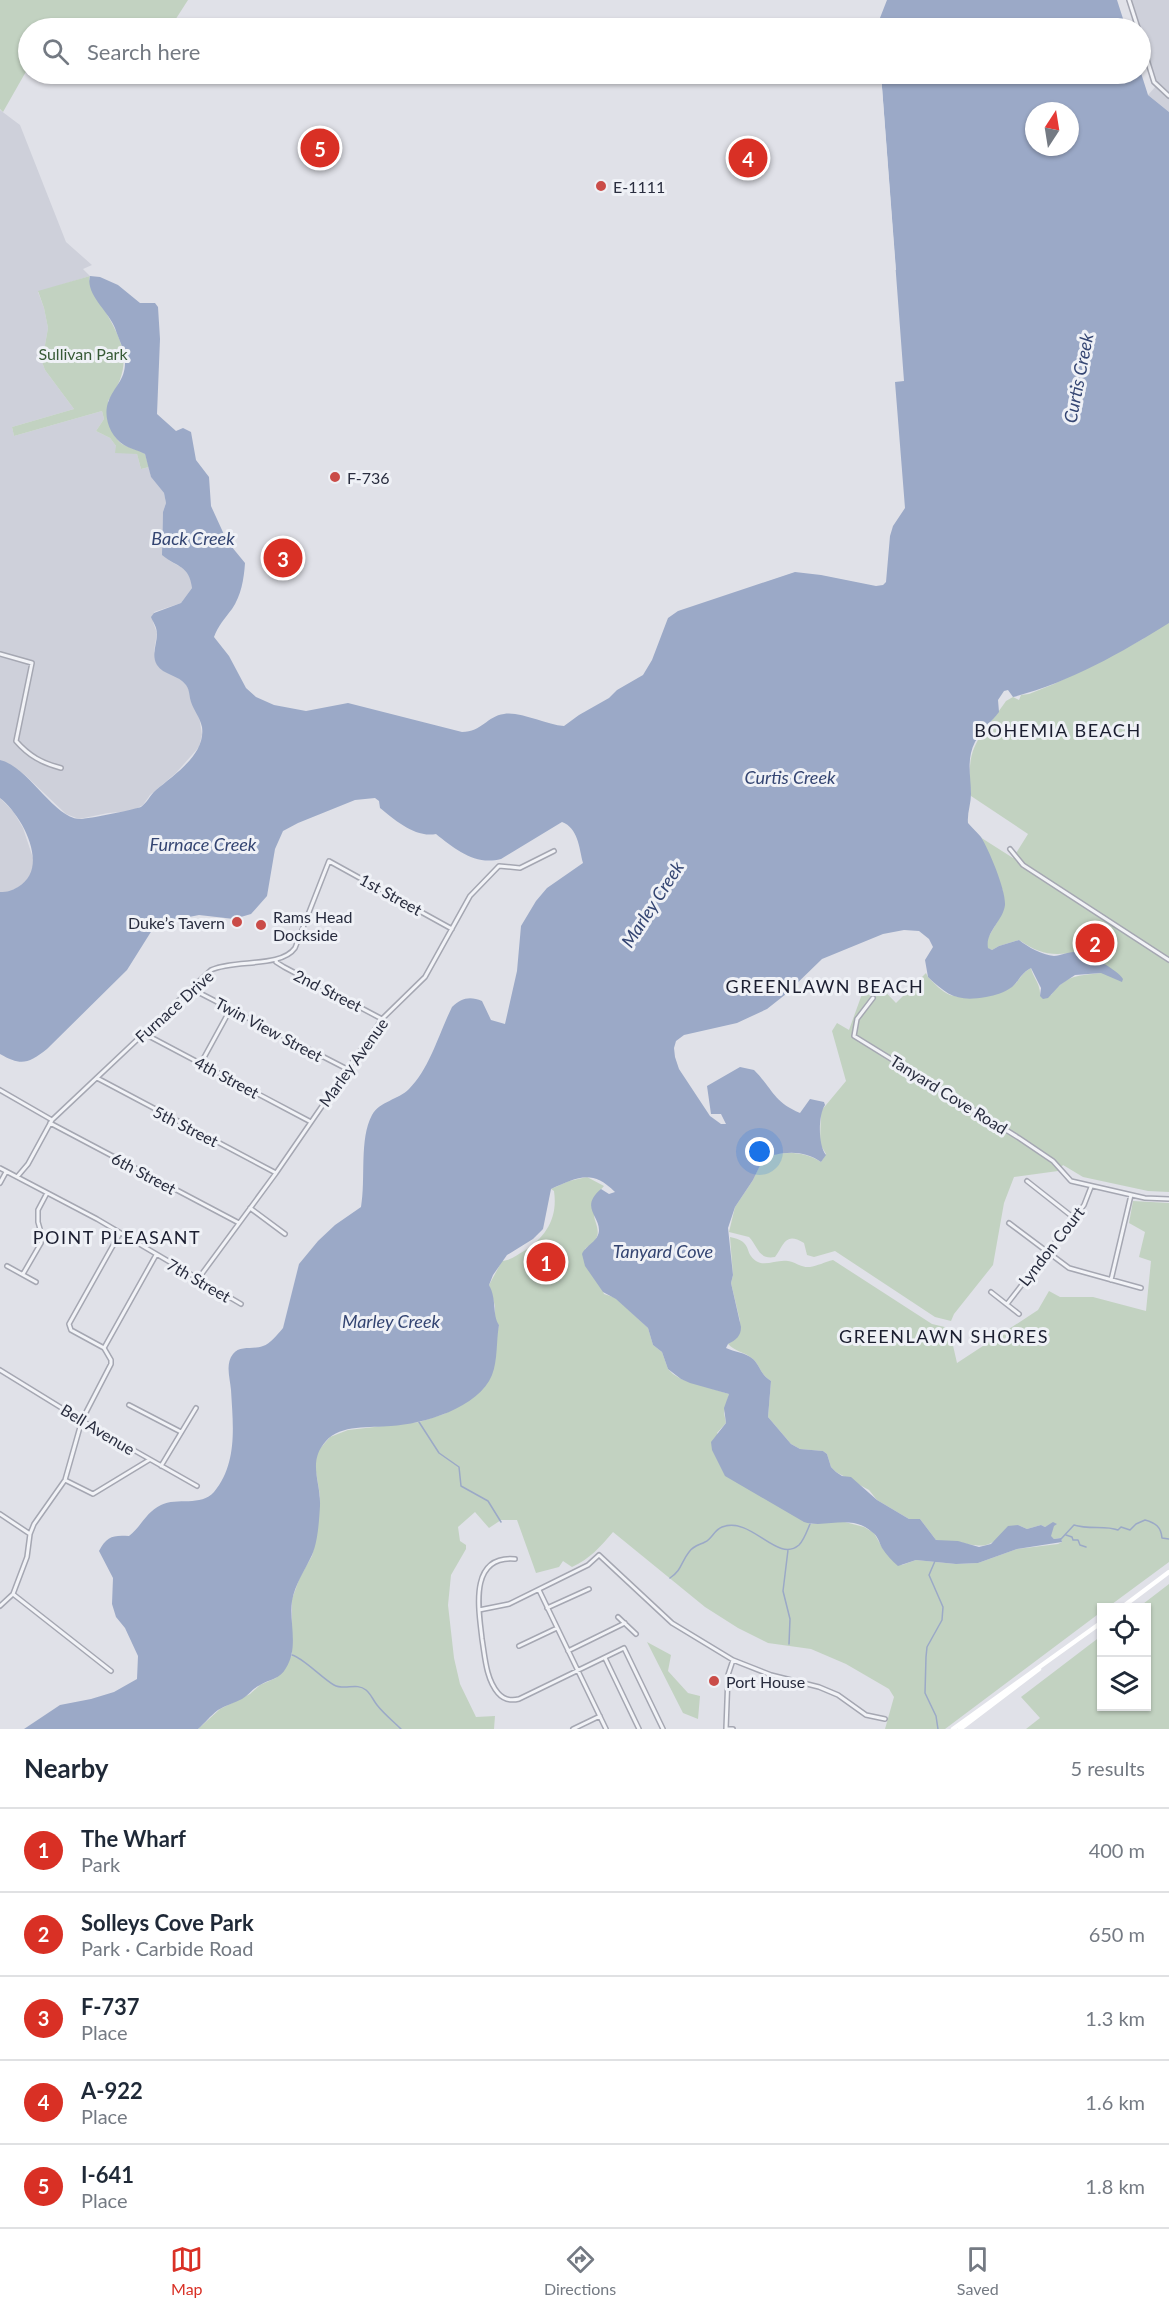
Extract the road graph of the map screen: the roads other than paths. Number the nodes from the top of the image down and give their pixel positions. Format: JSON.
{"nodes":[{"id":1,"x":1129,"y":0,"type":"edge"},
{"id":2,"x":1135,"y":18,"type":"edge"},
{"id":3,"x":1151,"y":72,"type":"edge"},
{"id":4,"x":1169,"y":96,"type":"edge"},
{"id":5,"x":0,"y":654,"type":"edge"},
{"id":6,"x":61,"y":768,"type":"dead end"},
{"id":7,"x":1010,"y":849,"type":"dead end"},
{"id":8,"x":554,"y":851,"type":"dead end"},
{"id":9,"x":452,"y":929,"type":"junction"},
{"id":10,"x":277,"y":959,"type":"junction"},
{"id":11,"x":1169,"y":960,"type":"edge"},
{"id":12,"x":192,"y":988,"type":"junction"},
{"id":13,"x":873,"y":998,"type":"dead end"},
{"id":14,"x":230,"y":1010,"type":"junction"},
{"id":15,"x":382,"y":1019,"type":"junction"},
{"id":16,"x":143,"y":1033,"type":"junction"},
{"id":17,"x":201,"y":1063,"type":"junction"},
{"id":18,"x":347,"y":1069,"type":"junction"},
{"id":19,"x":97,"y":1078,"type":"junction"},
{"id":20,"x":0,"y":1090,"type":"edge"},
{"id":21,"x":51,"y":1121,"type":"junction"},
{"id":22,"x":311,"y":1122,"type":"junction"},
{"id":23,"x":0,"y":1168,"type":"edge"},
{"id":24,"x":6,"y":1172,"type":"junction"},
{"id":25,"x":276,"y":1173,"type":"junction"},
{"id":26,"x":17,"y":1177,"type":"junction"},
{"id":27,"x":1027,"y":1181,"type":"dead end"},
{"id":28,"x":0,"y":1183,"type":"edge"},
{"id":29,"x":1091,"y":1186,"type":"junction"},
{"id":30,"x":47,"y":1193,"type":"junction"},
{"id":31,"x":1131,"y":1195,"type":"junction"},
{"id":32,"x":1169,"y":1199,"type":"edge"},
{"id":33,"x":250,"y":1208,"type":"junction"},
{"id":34,"x":1074,"y":1218,"type":"junction"},
{"id":35,"x":239,"y":1223,"type":"junction"},
{"id":36,"x":1009,"y":1223,"type":"dead end"},
{"id":37,"x":120,"y":1233,"type":"junction"},
{"id":38,"x":285,"y":1234,"type":"dead end"},
{"id":39,"x":1047,"y":1252,"type":"junction"},
{"id":40,"x":156,"y":1255,"type":"junction"},
{"id":41,"x":7,"y":1266,"type":"dead end"},
{"id":42,"x":23,"y":1274,"type":"junction"},
{"id":43,"x":194,"y":1278,"type":"junction"},
{"id":44,"x":1112,"y":1280,"type":"junction"},
{"id":45,"x":36,"y":1282,"type":"dead end"},
{"id":46,"x":1141,"y":1287,"type":"dead end"},
{"id":47,"x":991,"y":1292,"type":"dead end"},
{"id":48,"x":241,"y":1304,"type":"dead end"},
{"id":49,"x":1007,"y":1304,"type":"junction"},
{"id":50,"x":1019,"y":1314,"type":"dead end"},
{"id":51,"x":104,"y":1348,"type":"junction"},
{"id":52,"x":0,"y":1370,"type":"edge"},
{"id":53,"x":129,"y":1405,"type":"dead end"},
{"id":54,"x":196,"y":1408,"type":"dead end"},
{"id":55,"x":82,"y":1420,"type":"junction"},
{"id":56,"x":182,"y":1432,"type":"junction"},
{"id":57,"x":149,"y":1460,"type":"junction"},
{"id":58,"x":161,"y":1466,"type":"junction"},
{"id":59,"x":65,"y":1480,"type":"junction"},
{"id":60,"x":197,"y":1486,"type":"dead end"},
{"id":61,"x":0,"y":1514,"type":"edge"},
{"id":62,"x":30,"y":1534,"type":"junction"},
{"id":63,"x":515,"y":1558,"type":"dead end"},
{"id":64,"x":1169,"y":1572,"type":"edge"},
{"id":65,"x":589,"y":1588,"type":"dead end"},
{"id":66,"x":538,"y":1590,"type":"junction"},
{"id":67,"x":13,"y":1594,"type":"junction"},
{"id":68,"x":1128,"y":1603,"type":"edge"},
{"id":69,"x":0,"y":1606,"type":"edge"},
{"id":70,"x":548,"y":1608,"type":"junction"},
{"id":71,"x":479,"y":1610,"type":"junction"},
{"id":72,"x":618,"y":1617,"type":"dead end"},
{"id":73,"x":625,"y":1623,"type":"junction"},
{"id":74,"x":1097,"y":1625,"type":"edge"},
{"id":75,"x":557,"y":1628,"type":"junction"},
{"id":76,"x":636,"y":1634,"type":"dead end"},
{"id":77,"x":519,"y":1646,"type":"dead end"},
{"id":78,"x":568,"y":1651,"type":"junction"},
{"id":79,"x":604,"y":1657,"type":"junction"},
{"id":80,"x":1050,"y":1659,"type":"junction"},
{"id":81,"x":733,"y":1660,"type":"junction"},
{"id":82,"x":578,"y":1670,"type":"junction"},
{"id":83,"x":111,"y":1671,"type":"dead end"},
{"id":84,"x":600,"y":1716,"type":"junction"},
{"id":85,"x":885,"y":1719,"type":"dead end"},
{"id":86,"x":573,"y":1729,"type":"edge"},
{"id":87,"x":606,"y":1729,"type":"edge"},
{"id":88,"x":639,"y":1729,"type":"edge"},
{"id":89,"x":663,"y":1729,"type":"edge"},
{"id":90,"x":726,"y":1729,"type":"edge"},
{"id":91,"x":733,"y":1729,"type":"edge"},
{"id":92,"x":954,"y":1729,"type":"edge"},
{"id":93,"x":960,"y":1729,"type":"edge"}],
"edges":[{"from":1,"to":2,"type":"street"},
{"from":3,"to":4,"type":"street"},
{"from":5,"to":6,"type":"street"},
{"from":7,"to":11,"type":"street"},
{"from":8,"to":9,"type":"street","name":"Marley Avenue"},
{"from":9,"to":10,"type":"street","name":"1st Street"},
{"from":9,"to":15,"type":"street","name":"Marley Avenue"},
{"from":10,"to":12,"type":"street","name":"Furnace Drive"},
{"from":10,"to":15,"type":"street","name":"2nd Street"},
{"from":12,"to":14,"type":"street","name":"Twin View Street"},
{"from":12,"to":16,"type":"street","name":"Furnace Drive"},
{"from":13,"to":29,"type":"street","name":"Tanyard Cove Road"},
{"from":14,"to":17,"type":"street"},
{"from":14,"to":18,"type":"street","name":"Twin View Street"},
{"from":15,"to":18,"type":"street","name":"Marley Avenue"},
{"from":16,"to":17,"type":"street","name":"4th Street"},
{"from":16,"to":19,"type":"street","name":"Furnace Drive"},
{"from":17,"to":22,"type":"street","name":"4th Street"},
{"from":18,"to":22,"type":"street","name":"Marley Avenue"},
{"from":19,"to":21,"type":"street","name":"Furnace Drive"},
{"from":19,"to":25,"type":"street","name":"5th Street"},
{"from":20,"to":21,"type":"street","name":"6th Street"},
{"from":21,"to":26,"type":"street","name":"Furnace Drive"},
{"from":21,"to":35,"type":"street","name":"6th Street"},
{"from":22,"to":25,"type":"street","name":"Marley Avenue"},
{"from":23,"to":24,"type":"street","name":"7th Street"},
{"from":24,"to":26,"type":"street","name":"7th Street"},
{"from":24,"to":28,"type":"street"},
{"from":25,"to":33,"type":"street","name":"Marley Avenue"},
{"from":26,"to":30,"type":"street","name":"7th Street"},
{"from":27,"to":34,"type":"street"},
{"from":29,"to":31,"type":"street"},
{"from":29,"to":34,"type":"street","name":"Lyndon Court"},
{"from":30,"to":37,"type":"street","name":"7th Street"},
{"from":30,"to":42,"type":"street"},
{"from":31,"to":32,"type":"street"},
{"from":31,"to":44,"type":"street"},
{"from":33,"to":35,"type":"street","name":"Marley Avenue"},
{"from":33,"to":38,"type":"street"},
{"from":34,"to":39,"type":"street","name":"Lyndon Court"},
{"from":35,"to":43,"type":"street","name":"Marley Avenue"},
{"from":36,"to":39,"type":"street"},
{"from":37,"to":40,"type":"street","name":"7th Street"},
{"from":37,"to":51,"type":"street"},
{"from":39,"to":44,"type":"street"},
{"from":39,"to":49,"type":"street","name":"Lyndon Court"},
{"from":40,"to":43,"type":"street","name":"7th Street"},
{"from":40,"to":51,"type":"street"},
{"from":41,"to":42,"type":"street"},
{"from":42,"to":45,"type":"street"},
{"from":43,"to":48,"type":"street","name":"7th Street"},
{"from":44,"to":46,"type":"street"},
{"from":47,"to":49,"type":"street"},
{"from":49,"to":50,"type":"street"},
{"from":51,"to":55,"type":"street"},
{"from":52,"to":55,"type":"street","name":"Bell Avenue"},
{"from":53,"to":56,"type":"street"},
{"from":54,"to":56,"type":"street"},
{"from":55,"to":57,"type":"street","name":"Bell Avenue"},
{"from":55,"to":59,"type":"street"},
{"from":56,"to":58,"type":"street"},
{"from":57,"to":58,"type":"street","name":"Bell Avenue"},
{"from":57,"to":59,"type":"street"},
{"from":58,"to":60,"type":"street","name":"Bell Avenue"},
{"from":59,"to":62,"type":"street"},
{"from":61,"to":62,"type":"street"},
{"from":62,"to":67,"type":"street"},
{"from":63,"to":71,"type":"street"},
{"from":64,"to":68,"type":"main road"},
{"from":65,"to":70,"type":"street"},
{"from":66,"to":70,"type":"street"},
{"from":66,"to":71,"type":"street"},
{"from":66,"to":81,"type":"street"},
{"from":67,"to":69,"type":"street"},
{"from":67,"to":83,"type":"street"},
{"from":70,"to":75,"type":"street"},
{"from":71,"to":82,"type":"street"},
{"from":72,"to":73,"type":"street"},
{"from":73,"to":76,"type":"street"},
{"from":73,"to":78,"type":"street"},
{"from":74,"to":80,"type":"main road"},
{"from":75,"to":77,"type":"street"},
{"from":75,"to":78,"type":"street"},
{"from":78,"to":82,"type":"street"},
{"from":79,"to":82,"type":"street"},
{"from":79,"to":88,"type":"street"},
{"from":79,"to":89,"type":"street"},
{"from":80,"to":92,"type":"main road"},
{"from":80,"to":93,"type":"main road"},
{"from":81,"to":85,"type":"street"},
{"from":81,"to":90,"type":"street"},
{"from":82,"to":84,"type":"street"},
{"from":84,"to":86,"type":"street"},
{"from":84,"to":87,"type":"street"},
{"from":90,"to":91,"type":"street"}]}
